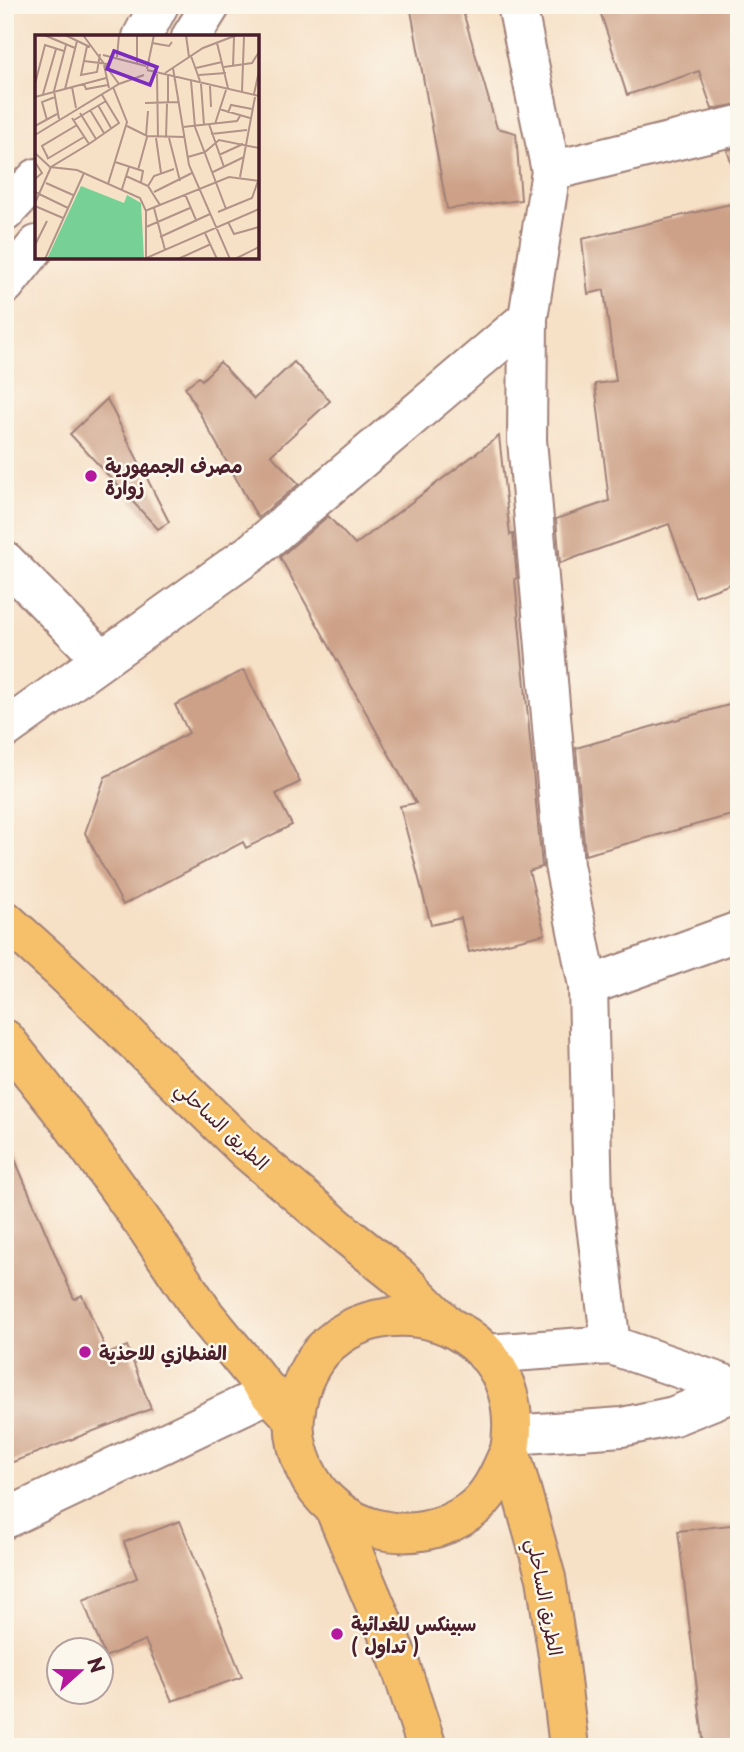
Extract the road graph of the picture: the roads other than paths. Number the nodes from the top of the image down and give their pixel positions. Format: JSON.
{"nodes":[{"id":1,"x":159,"y":5,"type":"edge"},
{"id":2,"x":211,"y":5,"type":"edge"},
{"id":3,"x":517,"y":5,"type":"edge"},
{"id":4,"x":143,"y":35,"type":"edge"},
{"id":5,"x":192,"y":35,"type":"edge"},
{"id":6,"x":739,"y":125,"type":"edge"},
{"id":7,"x":551,"y":171,"type":"junction"},
{"id":8,"x":35,"y":180,"type":"edge"},
{"id":9,"x":5,"y":212,"type":"edge"},
{"id":10,"x":35,"y":247,"type":"edge"},
{"id":11,"x":5,"y":285,"type":"edge"},
{"id":12,"x":528,"y":318,"type":"junction"},
{"id":13,"x":5,"y":561,"type":"edge"},
{"id":14,"x":102,"y":659,"type":"junction"},
{"id":15,"x":5,"y":729,"type":"edge"},
{"id":16,"x":5,"y":920,"type":"edge"},
{"id":17,"x":739,"y":931,"type":"edge"},
{"id":18,"x":588,"y":986,"type":"junction"},
{"id":19,"x":5,"y":1039,"type":"edge"},
{"id":20,"x":446,"y":1324,"type":"junction"},
{"id":21,"x":611,"y":1345,"type":"junction"},
{"id":22,"x":486,"y":1354,"type":"junction"},
{"id":23,"x":739,"y":1390,"type":"edge"},
{"id":24,"x":282,"y":1406,"type":"junction"},
{"id":25,"x":511,"y":1442,"type":"junction"},
{"id":26,"x":335,"y":1510,"type":"junction"},
{"id":27,"x":5,"y":1519,"type":"edge"},
{"id":28,"x":426,"y":1747,"type":"edge"},
{"id":29,"x":569,"y":1747,"type":"edge"}],
"edges":[{"from":1,"to":4,"type":"street"},
{"from":2,"to":5,"type":"street"},
{"from":3,"to":7,"type":"street"},
{"from":6,"to":7,"type":"street"},
{"from":7,"to":12,"type":"street"},
{"from":8,"to":9,"type":"street"},
{"from":10,"to":11,"type":"street"},
{"from":12,"to":14,"type":"street"},
{"from":12,"to":18,"type":"street"},
{"from":13,"to":14,"type":"street"},
{"from":14,"to":15,"type":"street"},
{"from":16,"to":20,"type":"highway","name":"الطريق الساحلي"},
{"from":17,"to":18,"type":"street"},
{"from":18,"to":21,"type":"street"},
{"from":19,"to":24,"type":"highway"},
{"from":20,"to":22,"type":"highway"},
{"from":20,"to":24,"type":"highway"},
{"from":21,"to":22,"type":"street"},
{"from":21,"to":23,"type":"street"},
{"from":22,"to":25,"type":"highway"},
{"from":23,"to":25,"type":"street"},
{"from":24,"to":26,"type":"highway"},
{"from":24,"to":27,"type":"street"},
{"from":25,"to":26,"type":"highway"},
{"from":25,"to":29,"type":"highway","name":"الطريق الساحلي"},
{"from":26,"to":28,"type":"highway"}]}
